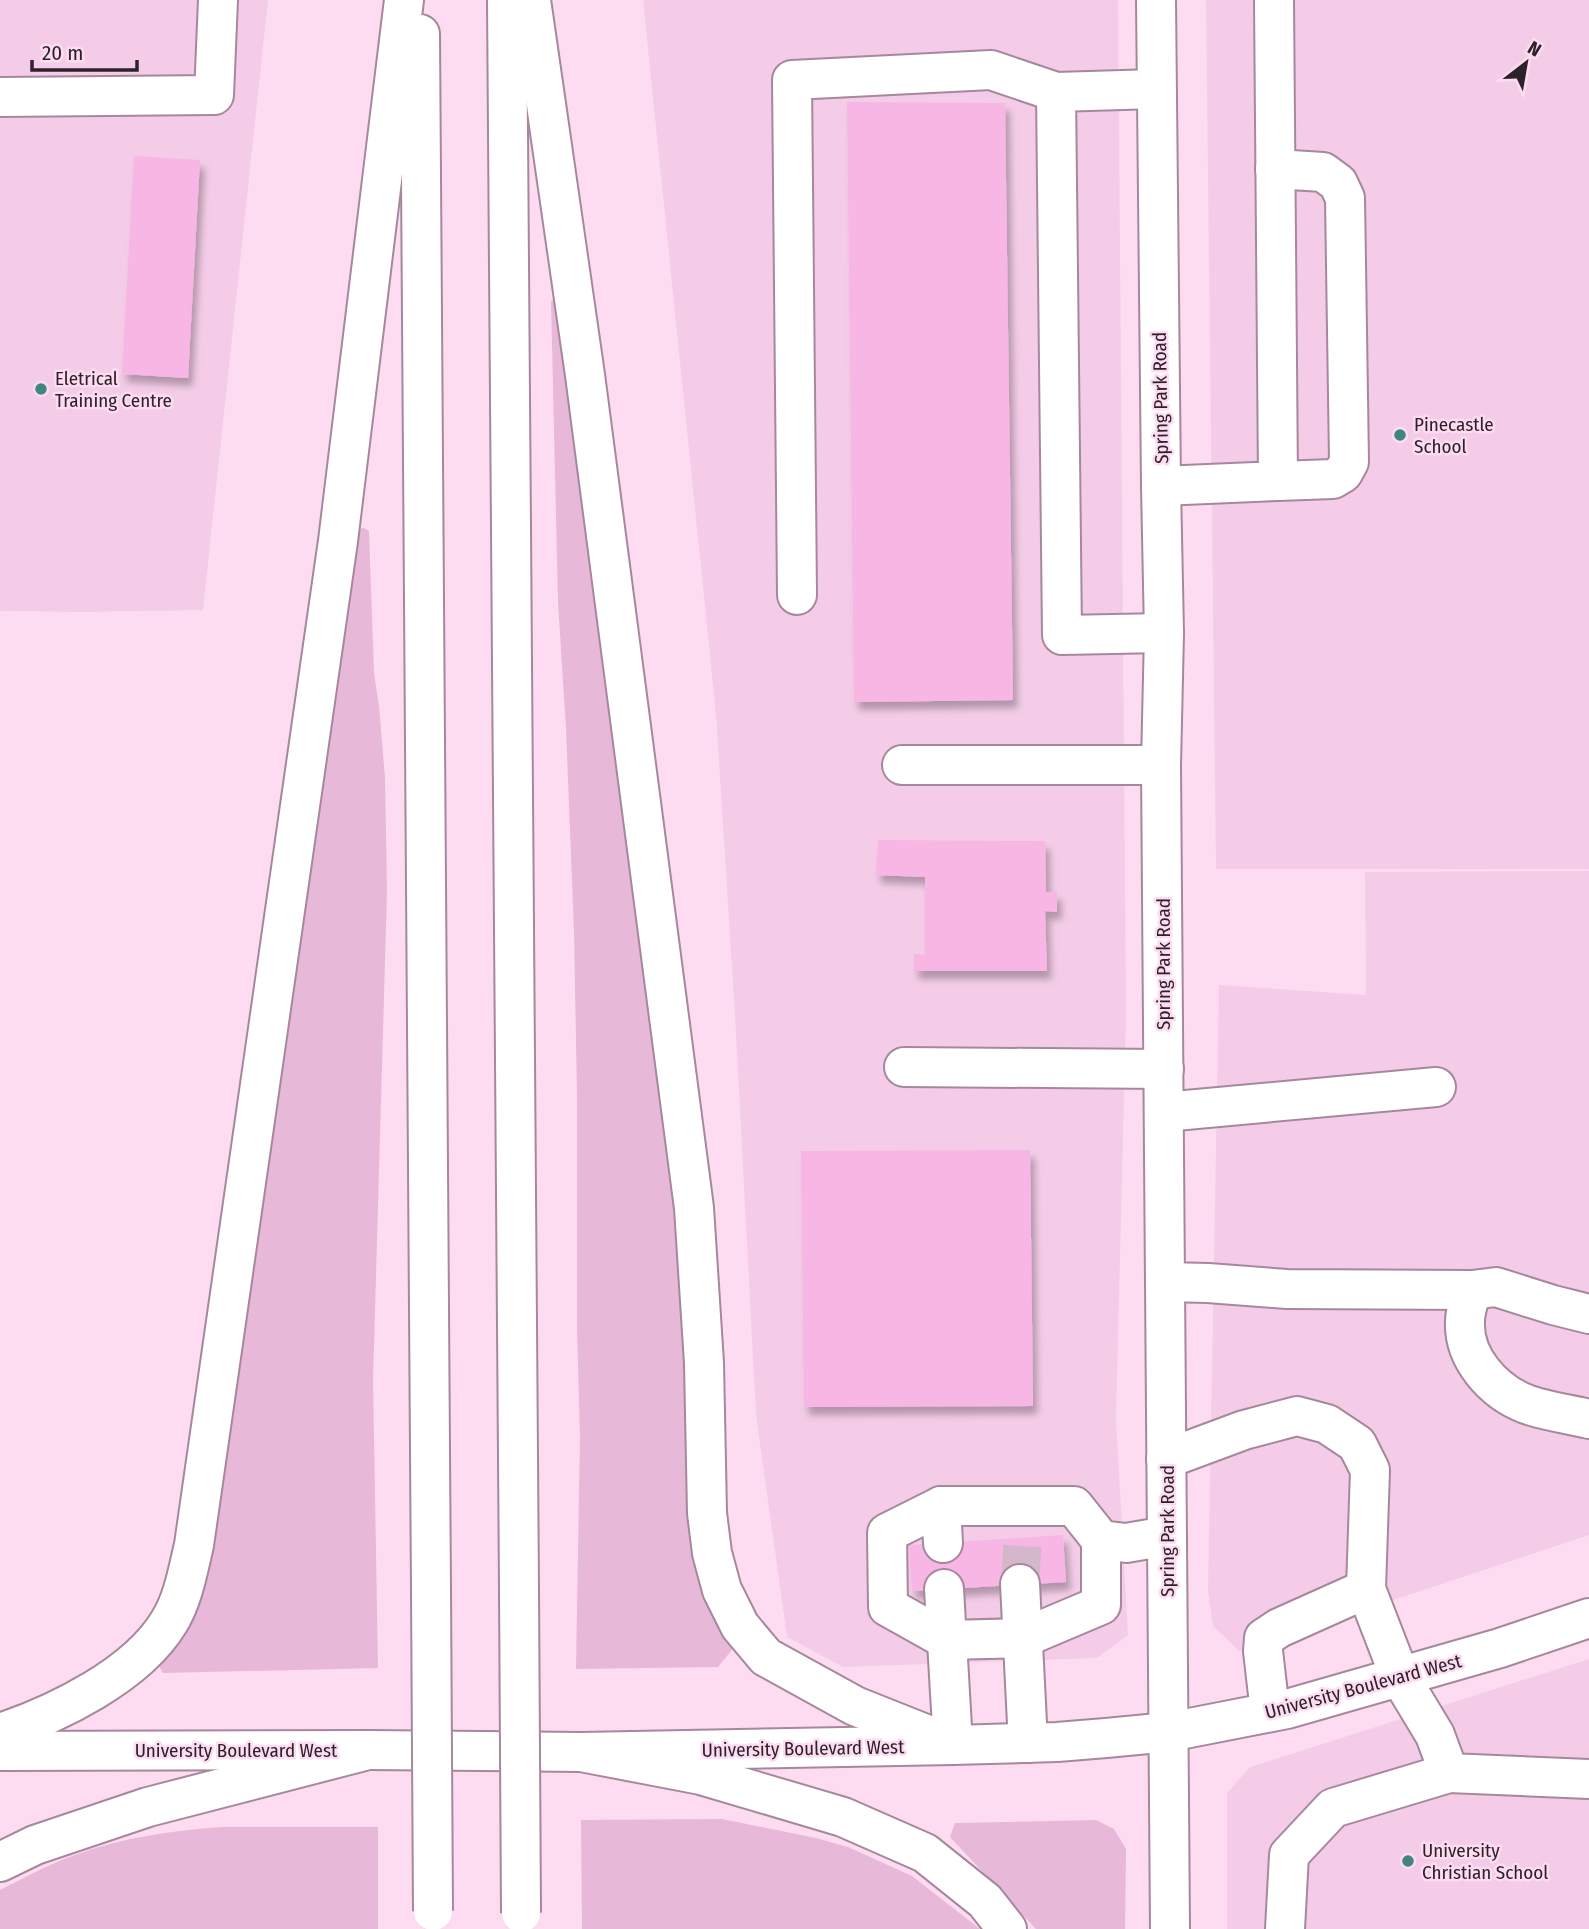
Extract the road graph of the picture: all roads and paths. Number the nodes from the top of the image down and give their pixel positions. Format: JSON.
{"nodes":[{"id":1,"x":218,"y":0,"type":"edge"},
{"id":2,"x":404,"y":0,"type":"edge"},
{"id":3,"x":420,"y":0,"type":"edge"},
{"id":4,"x":506,"y":0,"type":"edge"},
{"id":5,"x":531,"y":0,"type":"edge"},
{"id":6,"x":1156,"y":0,"type":"edge"},
{"id":7,"x":1274,"y":0,"type":"edge"},
{"id":8,"x":1156,"y":89,"type":"junction"},
{"id":9,"x":1056,"y":92,"type":"junction"},
{"id":10,"x":0,"y":97,"type":"edge"},
{"id":11,"x":1275,"y":169,"type":"junction"},
{"id":12,"x":1278,"y":481,"type":"junction"},
{"id":13,"x":1161,"y":486,"type":"junction"},
{"id":14,"x":797,"y":595,"type":"dead end"},
{"id":15,"x":1164,"y":633,"type":"junction"},
{"id":16,"x":902,"y":765,"type":"dead end"},
{"id":17,"x":1161,"y":765,"type":"junction"},
{"id":18,"x":904,"y":1068,"type":"dead end"},
{"id":19,"x":1164,"y":1069,"type":"junction"},
{"id":20,"x":1436,"y":1087,"type":"dead end"},
{"id":21,"x":1164,"y":1112,"type":"junction"},
{"id":22,"x":1165,"y":1282,"type":"junction"},
{"id":23,"x":1472,"y":1290,"type":"junction"},
{"id":24,"x":1589,"y":1314,"type":"edge"},
{"id":25,"x":1589,"y":1419,"type":"edge"},
{"id":26,"x":1167,"y":1459,"type":"junction"},
{"id":27,"x":1167,"y":1536,"type":"junction"},
{"id":28,"x":1101,"y":1540,"type":"junction"},
{"id":29,"x":1020,"y":1584,"type":"tunnel mouth"},
{"id":30,"x":944,"y":1589,"type":"dead end"},
{"id":31,"x":1366,"y":1589,"type":"junction"},
{"id":32,"x":1589,"y":1618,"type":"edge"},
{"id":33,"x":1023,"y":1638,"type":"junction"},
{"id":34,"x":947,"y":1640,"type":"junction"},
{"id":35,"x":1400,"y":1677,"type":"junction"},
{"id":36,"x":1270,"y":1712,"type":"junction"},
{"id":37,"x":1168,"y":1732,"type":"junction"},
{"id":38,"x":0,"y":1733,"type":"edge"},
{"id":39,"x":1028,"y":1743,"type":"junction"},
{"id":40,"x":953,"y":1745,"type":"junction"},
{"id":41,"x":368,"y":1750,"type":"junction"},
{"id":42,"x":0,"y":1751,"type":"edge"},
{"id":43,"x":581,"y":1752,"type":"junction"},
{"id":44,"x":1449,"y":1773,"type":"junction"},
{"id":45,"x":1589,"y":1779,"type":"edge"},
{"id":46,"x":0,"y":1862,"type":"edge"},
{"id":47,"x":432,"y":1923,"type":"edge"},
{"id":48,"x":523,"y":1924,"type":"edge"},
{"id":49,"x":1007,"y":1929,"type":"edge"},
{"id":50,"x":1170,"y":1929,"type":"edge"},
{"id":51,"x":1285,"y":1929,"type":"edge"}],
"edges":[{"from":1,"to":10,"type":"main road"},
{"from":2,"to":38,"type":"main road"},
{"from":3,"to":47,"type":"main road","bridge":true},
{"from":4,"to":48,"type":"main road","bridge":true},
{"from":5,"to":40,"type":"main road"},
{"from":6,"to":8,"type":"main road","name":"Spring Park Road"},
{"from":7,"to":11,"type":"main road"},
{"from":8,"to":9,"type":"main road"},
{"from":8,"to":13,"type":"main road","name":"Spring Park Road"},
{"from":9,"to":14,"type":"main road"},
{"from":9,"to":15,"type":"main road"},
{"from":11,"to":12,"type":"main road"},
{"from":11,"to":12,"type":"main road"},
{"from":12,"to":13,"type":"main road"},
{"from":13,"to":15,"type":"main road","name":"Spring Park Road"},
{"from":15,"to":17,"type":"main road","name":"Spring Park Road"},
{"from":16,"to":17,"type":"main road"},
{"from":17,"to":19,"type":"main road","name":"Spring Park Road"},
{"from":18,"to":19,"type":"main road"},
{"from":19,"to":21,"type":"main road","name":"Spring Park Road"},
{"from":20,"to":21,"type":"main road"},
{"from":21,"to":22,"type":"main road","name":"Spring Park Road"},
{"from":22,"to":23,"type":"main road"},
{"from":22,"to":26,"type":"main road","name":"Spring Park Road"},
{"from":23,"to":24,"type":"main road"},
{"from":23,"to":25,"type":"main road"},
{"from":26,"to":27,"type":"main road","name":"Spring Park Road"},
{"from":26,"to":31,"type":"main road"},
{"from":27,"to":28,"type":"main road"},
{"from":27,"to":37,"type":"main road","name":"Spring Park Road"},
{"from":28,"to":33,"type":"main road"},
{"from":28,"to":34,"type":"main road"},
{"from":29,"to":33,"type":"main road"},
{"from":30,"to":34,"type":"main road"},
{"from":31,"to":35,"type":"main road"},
{"from":31,"to":36,"type":"main road"},
{"from":32,"to":35,"type":"main road","name":"University Boulevard West"},
{"from":33,"to":34,"type":"main road"},
{"from":33,"to":39,"type":"main road"},
{"from":34,"to":40,"type":"main road"},
{"from":35,"to":36,"type":"main road","name":"University Boulevard West"},
{"from":35,"to":44,"type":"main road"},
{"from":36,"to":37,"type":"main road","name":"University Boulevard West"},
{"from":37,"to":39,"type":"main road","name":"University Boulevard West"},
{"from":37,"to":50,"type":"main road","name":"Spring Park Road"},
{"from":39,"to":40,"type":"main road","name":"University Boulevard West"},
{"from":40,"to":43,"type":"main road","name":"University Boulevard West"},
{"from":41,"to":42,"type":"main road","name":"University Boulevard West"},
{"from":41,"to":43,"type":"main road","name":"University Boulevard West"},
{"from":41,"to":46,"type":"main road"},
{"from":43,"to":49,"type":"main road"},
{"from":44,"to":45,"type":"main road"},
{"from":44,"to":51,"type":"main road"}]}
